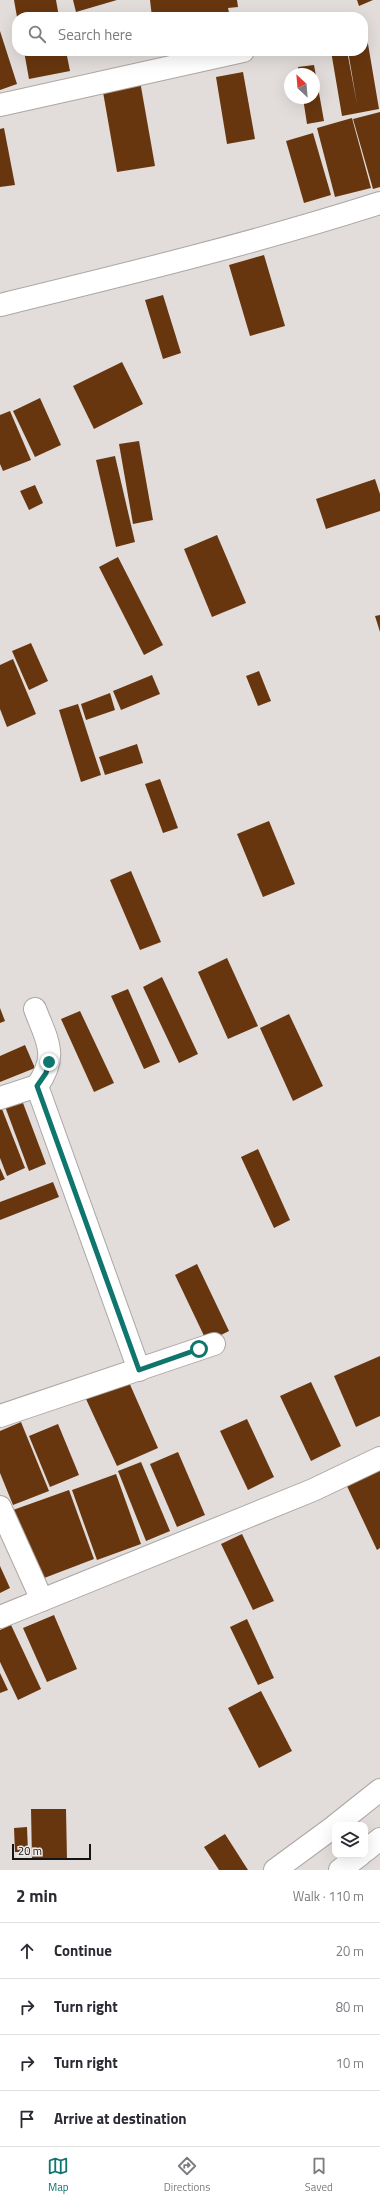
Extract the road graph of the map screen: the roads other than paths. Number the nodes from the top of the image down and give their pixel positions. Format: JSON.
{"nodes":[{"id":1,"x":220,"y":56,"type":"edge"},
{"id":2,"x":0,"y":105,"type":"edge"},
{"id":3,"x":380,"y":203,"type":"edge"},
{"id":4,"x":0,"y":305,"type":"edge"},
{"id":5,"x":36,"y":1009,"type":"dead end"},
{"id":6,"x":37,"y":1086,"type":"junction"},
{"id":7,"x":0,"y":1098,"type":"edge"},
{"id":8,"x":214,"y":1344,"type":"dead end"},
{"id":9,"x":139,"y":1370,"type":"junction"},
{"id":10,"x":0,"y":1416,"type":"edge"},
{"id":11,"x":380,"y":1458,"type":"edge"},
{"id":12,"x":0,"y":1507,"type":"edge"},
{"id":13,"x":42,"y":1600,"type":"junction"},
{"id":14,"x":0,"y":1617,"type":"edge"},
{"id":15,"x":380,"y":1790,"type":"edge"},
{"id":16,"x":341,"y":1822,"type":"edge"},
{"id":17,"x":332,"y":1829,"type":"edge"},
{"id":18,"x":380,"y":1839,"type":"edge"},
{"id":19,"x":368,"y":1849,"type":"edge"},
{"id":20,"x":356,"y":1858,"type":"edge"},
{"id":21,"x":276,"y":1870,"type":"edge"},
{"id":22,"x":340,"y":1870,"type":"edge"}],
"edges":[{"from":1,"to":2,"type":"main road"},
{"from":3,"to":4,"type":"main road"},
{"from":5,"to":6,"type":"main road"},
{"from":6,"to":7,"type":"main road"},
{"from":6,"to":9,"type":"main road"},
{"from":8,"to":9,"type":"main road"},
{"from":9,"to":10,"type":"main road"},
{"from":11,"to":13,"type":"main road"},
{"from":12,"to":13,"type":"main road"},
{"from":13,"to":14,"type":"main road"},
{"from":15,"to":16,"type":"main road"},
{"from":17,"to":21,"type":"main road"},
{"from":18,"to":19,"type":"main road"},
{"from":20,"to":22,"type":"main road"}]}
